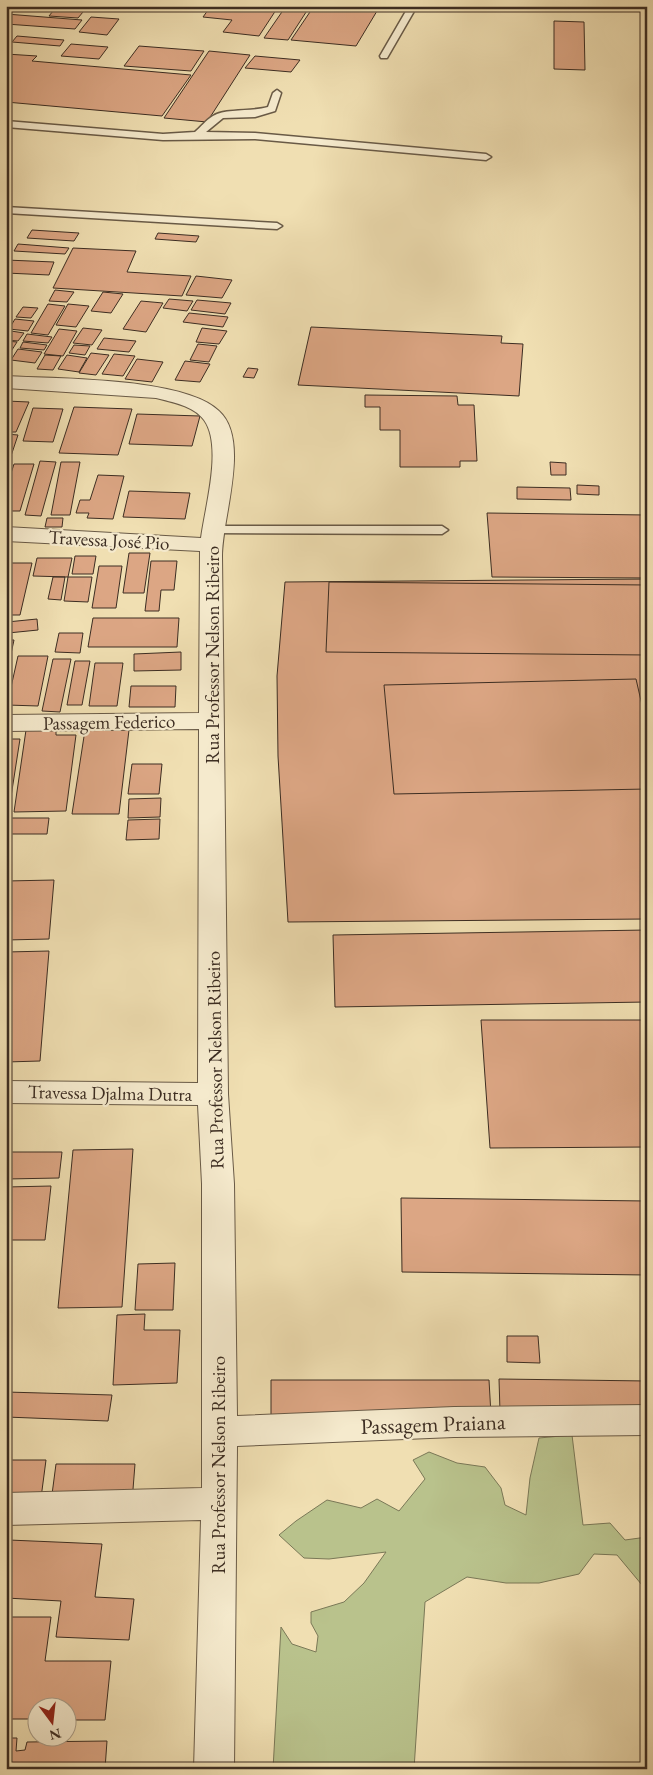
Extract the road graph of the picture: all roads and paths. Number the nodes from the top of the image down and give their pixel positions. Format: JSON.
{"nodes":[{"id":1,"x":413,"y":6,"type":"edge"},
{"id":2,"x":384,"y":56,"type":"dead end"},
{"id":3,"x":277,"y":93,"type":"dead end"},
{"id":4,"x":6,"y":124,"type":"edge"},
{"id":5,"x":198,"y":135,"type":"junction"},
{"id":6,"x":486,"y":158,"type":"dead end"},
{"id":7,"x":6,"y":210,"type":"edge"},
{"id":8,"x":277,"y":226,"type":"dead end"},
{"id":9,"x":6,"y":382,"type":"edge"},
{"id":10,"x":442,"y":530,"type":"dead end"},
{"id":11,"x":6,"y":534,"type":"edge"},
{"id":12,"x":212,"y":538,"type":"junction"},
{"id":13,"x":212,"y":721,"type":"junction"},
{"id":14,"x":6,"y":723,"type":"edge"},
{"id":15,"x":6,"y":1092,"type":"edge"},
{"id":16,"x":213,"y":1094,"type":"junction"},
{"id":17,"x":647,"y":1420,"type":"edge"},
{"id":18,"x":219,"y":1432,"type":"junction"},
{"id":19,"x":220,"y":1504,"type":"junction"},
{"id":20,"x":6,"y":1509,"type":"edge"},
{"id":21,"x":214,"y":1769,"type":"edge"}],
"edges":[{"from":1,"to":2,"type":"lane"},
{"from":3,"to":5,"type":"lane"},
{"from":4,"to":5,"type":"lane"},
{"from":5,"to":6,"type":"lane"},
{"from":7,"to":8,"type":"lane"},
{"from":9,"to":12,"type":"street","name":"Rua Professor Nelson Ribeiro"},
{"from":10,"to":12,"type":"lane"},
{"from":11,"to":12,"type":"street","name":"Travessa José Pio"},
{"from":12,"to":13,"type":"street","name":"Rua Professor Nelson Ribeiro"},
{"from":13,"to":14,"type":"street","name":"Passagem Federico"},
{"from":13,"to":16,"type":"street","name":"Rua Professor Nelson Ribeiro"},
{"from":15,"to":16,"type":"street","name":"Travessa Djalma Dutra"},
{"from":16,"to":18,"type":"street","name":"Rua Professor Nelson Ribeiro"},
{"from":17,"to":18,"type":"street","name":"Passagem Praiana"},
{"from":18,"to":19,"type":"street","name":"Rua Professor Nelson Ribeiro"},
{"from":19,"to":20,"type":"street"},
{"from":19,"to":21,"type":"street","name":"Rua Professor Nelson Ribeiro"}]}
